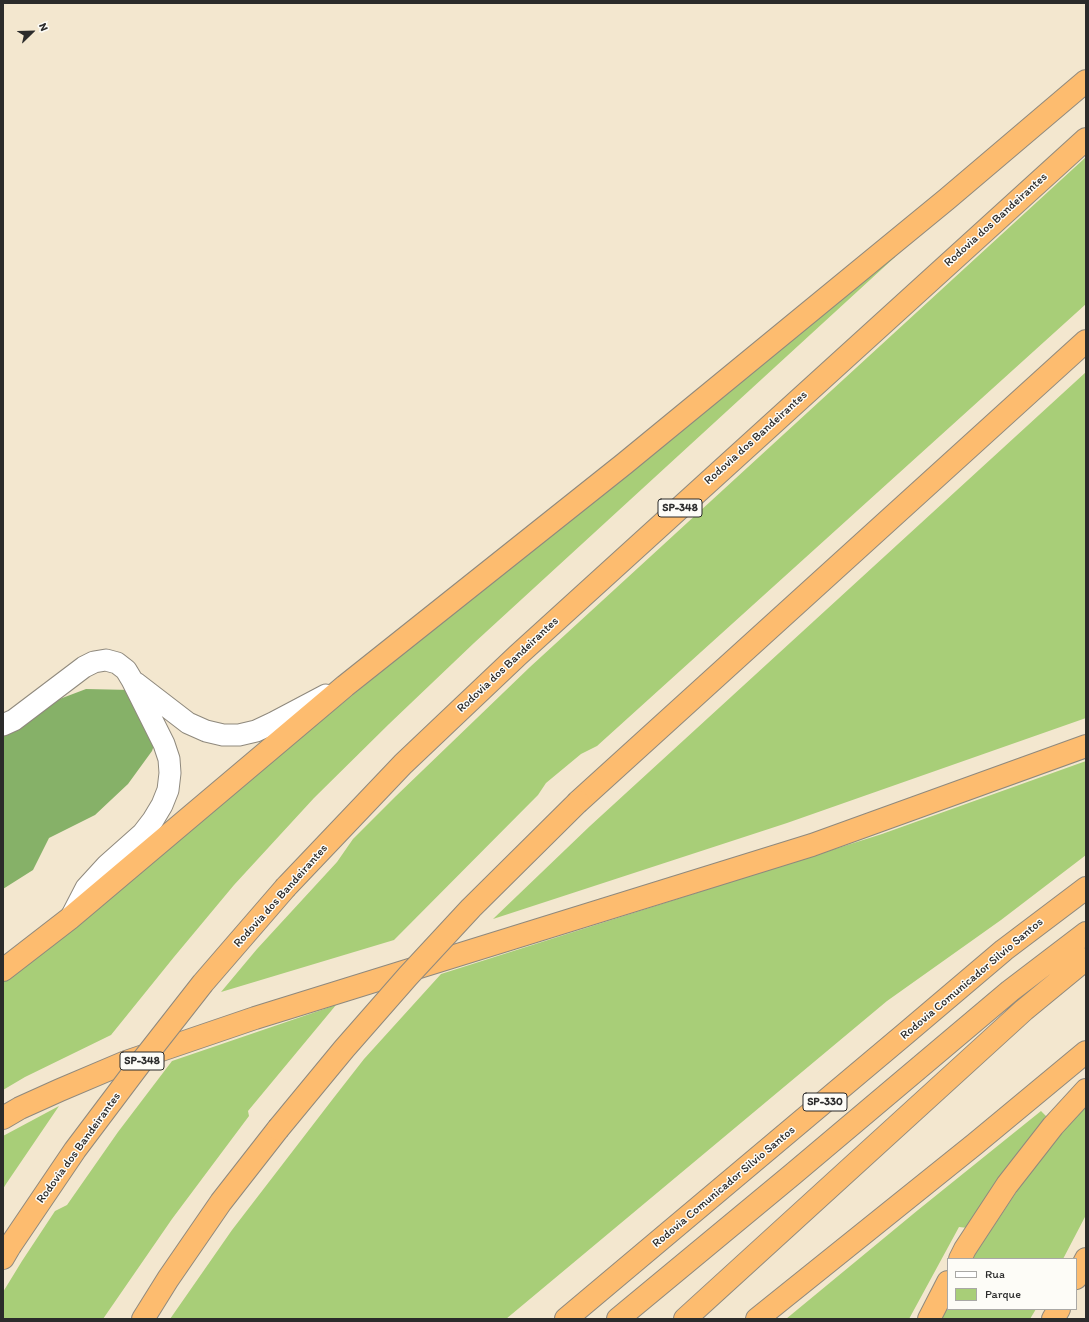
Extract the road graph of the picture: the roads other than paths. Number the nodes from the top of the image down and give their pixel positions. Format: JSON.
{"nodes":[{"id":1,"x":1086,"y":81,"type":"edge"},
{"id":2,"x":1086,"y":139,"type":"edge"},
{"id":3,"x":1086,"y":341,"type":"edge"},
{"id":4,"x":132,"y":680,"type":"junction"},
{"id":5,"x":345,"y":686,"type":"junction"},
{"id":6,"x":3,"y":725,"type":"edge"},
{"id":7,"x":1086,"y":746,"type":"edge"},
{"id":8,"x":1086,"y":888,"type":"edge"},
{"id":9,"x":70,"y":919,"type":"junction"},
{"id":10,"x":1086,"y":933,"type":"edge"},
{"id":11,"x":1086,"y":959,"type":"edge"},
{"id":12,"x":3,"y":970,"type":"edge"},
{"id":13,"x":1086,"y":1052,"type":"edge"},
{"id":14,"x":1086,"y":1090,"type":"edge"},
{"id":15,"x":3,"y":1118,"type":"edge"},
{"id":16,"x":7,"y":1252,"type":"edge"},
{"id":17,"x":960,"y":1258,"type":"edge"},
{"id":18,"x":1086,"y":1259,"type":"edge"},
{"id":19,"x":1077,"y":1276,"type":"edge"},
{"id":20,"x":947,"y":1284,"type":"edge"},
{"id":21,"x":1058,"y":1310,"type":"edge"},
{"id":22,"x":143,"y":1319,"type":"edge"},
{"id":23,"x":566,"y":1319,"type":"edge"},
{"id":24,"x":618,"y":1319,"type":"edge"},
{"id":25,"x":685,"y":1319,"type":"edge"},
{"id":26,"x":757,"y":1319,"type":"edge"},
{"id":27,"x":929,"y":1319,"type":"edge"},
{"id":28,"x":1053,"y":1319,"type":"edge"}],
"edges":[{"from":1,"to":5,"type":"highway"},
{"from":2,"to":16,"type":"highway","name":"Rodovia dos Bandeirantes","number":"SP-348","bridge":true},
{"from":3,"to":22,"type":"highway","bridge":true},
{"from":4,"to":5,"type":"street"},
{"from":4,"to":6,"type":"street"},
{"from":4,"to":9,"type":"street"},
{"from":5,"to":9,"type":"highway"},
{"from":7,"to":15,"type":"highway"},
{"from":8,"to":23,"type":"highway","name":"Rodovia Comunicador Silvio Santos","number":"SP-330"},
{"from":9,"to":12,"type":"highway"},
{"from":10,"to":24,"type":"highway","number":"SP-330"},
{"from":11,"to":25,"type":"highway"},
{"from":13,"to":26,"type":"highway"},
{"from":14,"to":17,"type":"highway"},
{"from":18,"to":19,"type":"highway"},
{"from":20,"to":27,"type":"highway"},
{"from":21,"to":28,"type":"highway"}]}
